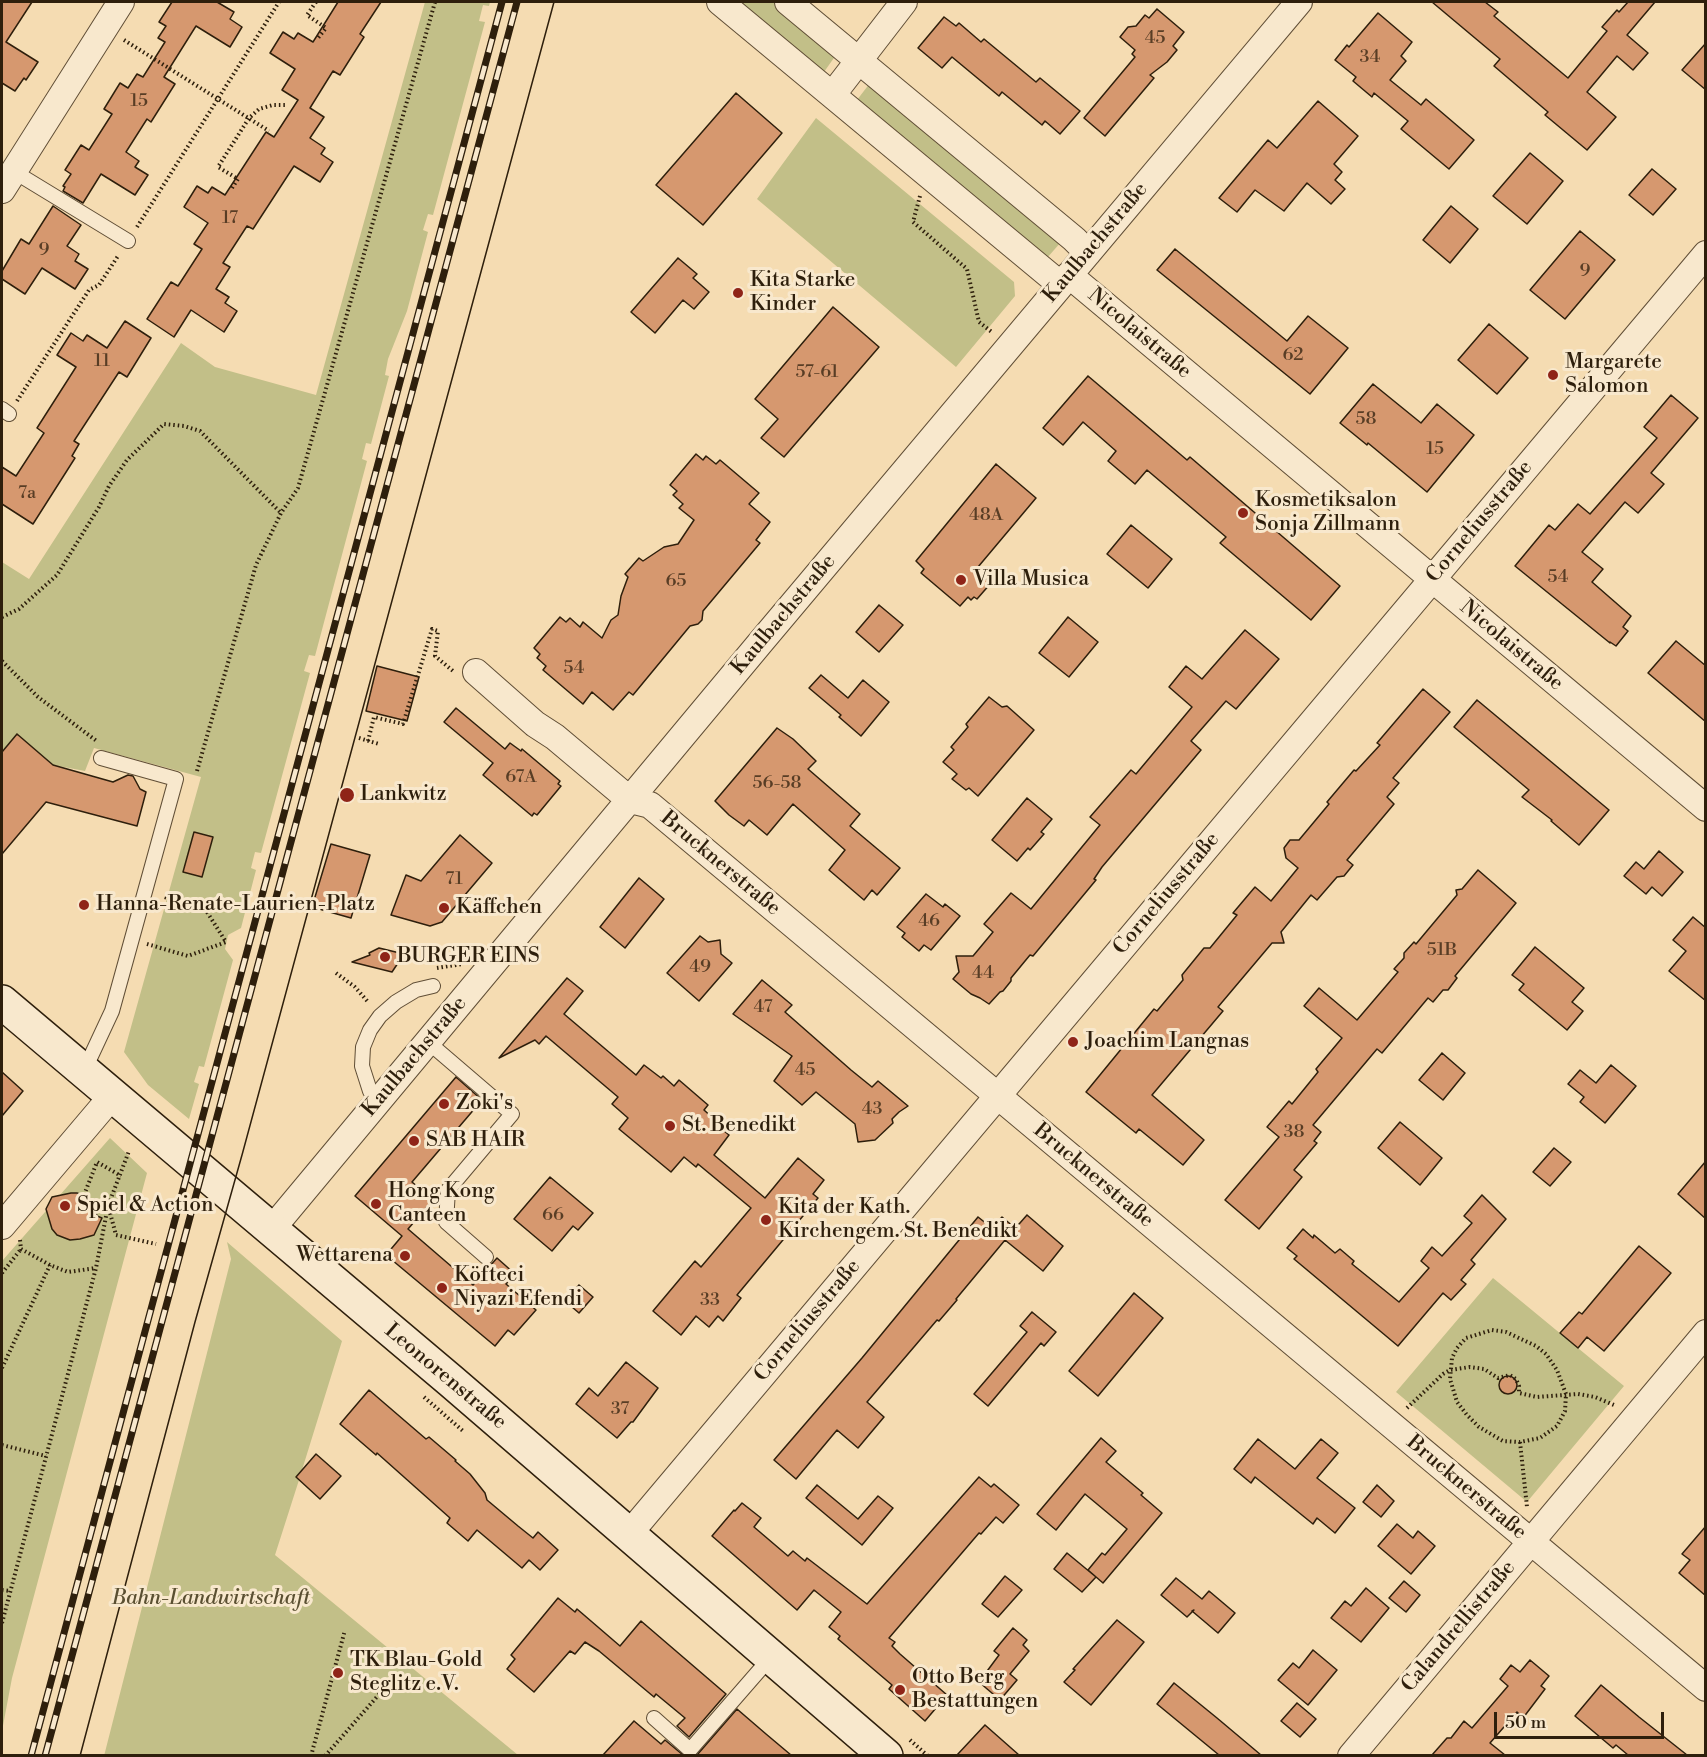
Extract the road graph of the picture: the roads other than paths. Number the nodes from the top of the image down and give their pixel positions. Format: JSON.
{"nodes":[{"id":1,"x":121,"y":2,"type":"edge"},
{"id":2,"x":720,"y":2,"type":"edge"},
{"id":3,"x":788,"y":2,"type":"edge"},
{"id":4,"x":904,"y":2,"type":"edge"},
{"id":5,"x":1299,"y":2,"type":"edge"},
{"id":6,"x":860,"y":61,"type":"junction"},
{"id":7,"x":833,"y":94,"type":"junction"},
{"id":8,"x":7,"y":181,"type":"edge"},
{"id":9,"x":128,"y":241,"type":"road end"},
{"id":10,"x":1088,"y":253,"type":"junction"},
{"id":11,"x":1706,"y":254,"type":"edge"},
{"id":12,"x":1065,"y":280,"type":"junction"},
{"id":13,"x":1431,"y":580,"type":"junction"},
{"id":14,"x":468,"y":675,"type":"road end"},
{"id":15,"x":101,"y":758,"type":"dead end"},
{"id":16,"x":630,"y":800,"type":"junction"},
{"id":17,"x":1706,"y":808,"type":"edge"},
{"id":18,"x":433,"y":986,"type":"dead end"},
{"id":19,"x":2,"y":1002,"type":"edge"},
{"id":20,"x":428,"y":1042,"type":"junction"},
{"id":21,"x":84,"y":1071,"type":"junction"},
{"id":22,"x":113,"y":1095,"type":"junction"},
{"id":23,"x":997,"y":1096,"type":"junction"},
{"id":24,"x":379,"y":1100,"type":"junction"},
{"id":25,"x":271,"y":1230,"type":"junction"},
{"id":26,"x":11,"y":1233,"type":"edge"},
{"id":27,"x":486,"y":1257,"type":"dead end"},
{"id":28,"x":1706,"y":1333,"type":"edge"},
{"id":29,"x":629,"y":1534,"type":"junction"},
{"id":30,"x":1531,"y":1542,"type":"junction"},
{"id":31,"x":771,"y":1657,"type":"junction"},
{"id":32,"x":1706,"y":1688,"type":"edge"},
{"id":33,"x":654,"y":1718,"type":"dead end"},
{"id":34,"x":688,"y":1753,"type":"edge"},
{"id":35,"x":886,"y":1755,"type":"edge"},
{"id":36,"x":1351,"y":1755,"type":"edge"}],
"edges":[{"from":1,"to":8,"type":"street"},
{"from":2,"to":7,"type":"street","name":"Nicolaistraße"},
{"from":3,"to":6,"type":"street"},
{"from":4,"to":6,"type":"street"},
{"from":5,"to":10,"type":"street","name":"Kaulbachstraße"},
{"from":6,"to":7,"type":"street"},
{"from":6,"to":10,"type":"street"},
{"from":7,"to":12,"type":"street","name":"Nicolaistraße"},
{"from":8,"to":9,"type":"lane"},
{"from":10,"to":12,"type":"street","name":"Kaulbachstraße"},
{"from":11,"to":13,"type":"street","name":"Corneliusstraße"},
{"from":12,"to":13,"type":"street","name":"Nicolaistraße"},
{"from":12,"to":16,"type":"street","name":"Kaulbachstraße"},
{"from":13,"to":17,"type":"street","name":"Nicolaistraße"},
{"from":13,"to":23,"type":"street","name":"Corneliusstraße"},
{"from":14,"to":16,"type":"street","name":"Brucknerstraße"},
{"from":15,"to":21,"type":"lane"},
{"from":16,"to":20,"type":"street","name":"Kaulbachstraße"},
{"from":16,"to":23,"type":"street","name":"Brucknerstraße"},
{"from":18,"to":24,"type":"lane"},
{"from":19,"to":21,"type":"main road","name":"Leonorenstraße"},
{"from":20,"to":24,"type":"street","name":"Kaulbachstraße"},
{"from":20,"to":27,"type":"lane"},
{"from":21,"to":22,"type":"main road","name":"Leonorenstraße"},
{"from":22,"to":25,"type":"main road","name":"Leonorenstraße"},
{"from":22,"to":26,"type":"street"},
{"from":23,"to":29,"type":"street","name":"Corneliusstraße"},
{"from":23,"to":30,"type":"street","name":"Brucknerstraße"},
{"from":24,"to":25,"type":"street","name":"Kaulbachstraße"},
{"from":25,"to":29,"type":"main road","name":"Leonorenstraße"},
{"from":28,"to":30,"type":"street","name":"Calandrellistraße"},
{"from":29,"to":31,"type":"main road","name":"Leonorenstraße"},
{"from":30,"to":32,"type":"street","name":"Brucknerstraße"},
{"from":30,"to":36,"type":"street","name":"Calandrellistraße"},
{"from":31,"to":34,"type":"lane"},
{"from":31,"to":35,"type":"main road","name":"Leonorenstraße"},
{"from":33,"to":34,"type":"lane"}]}
